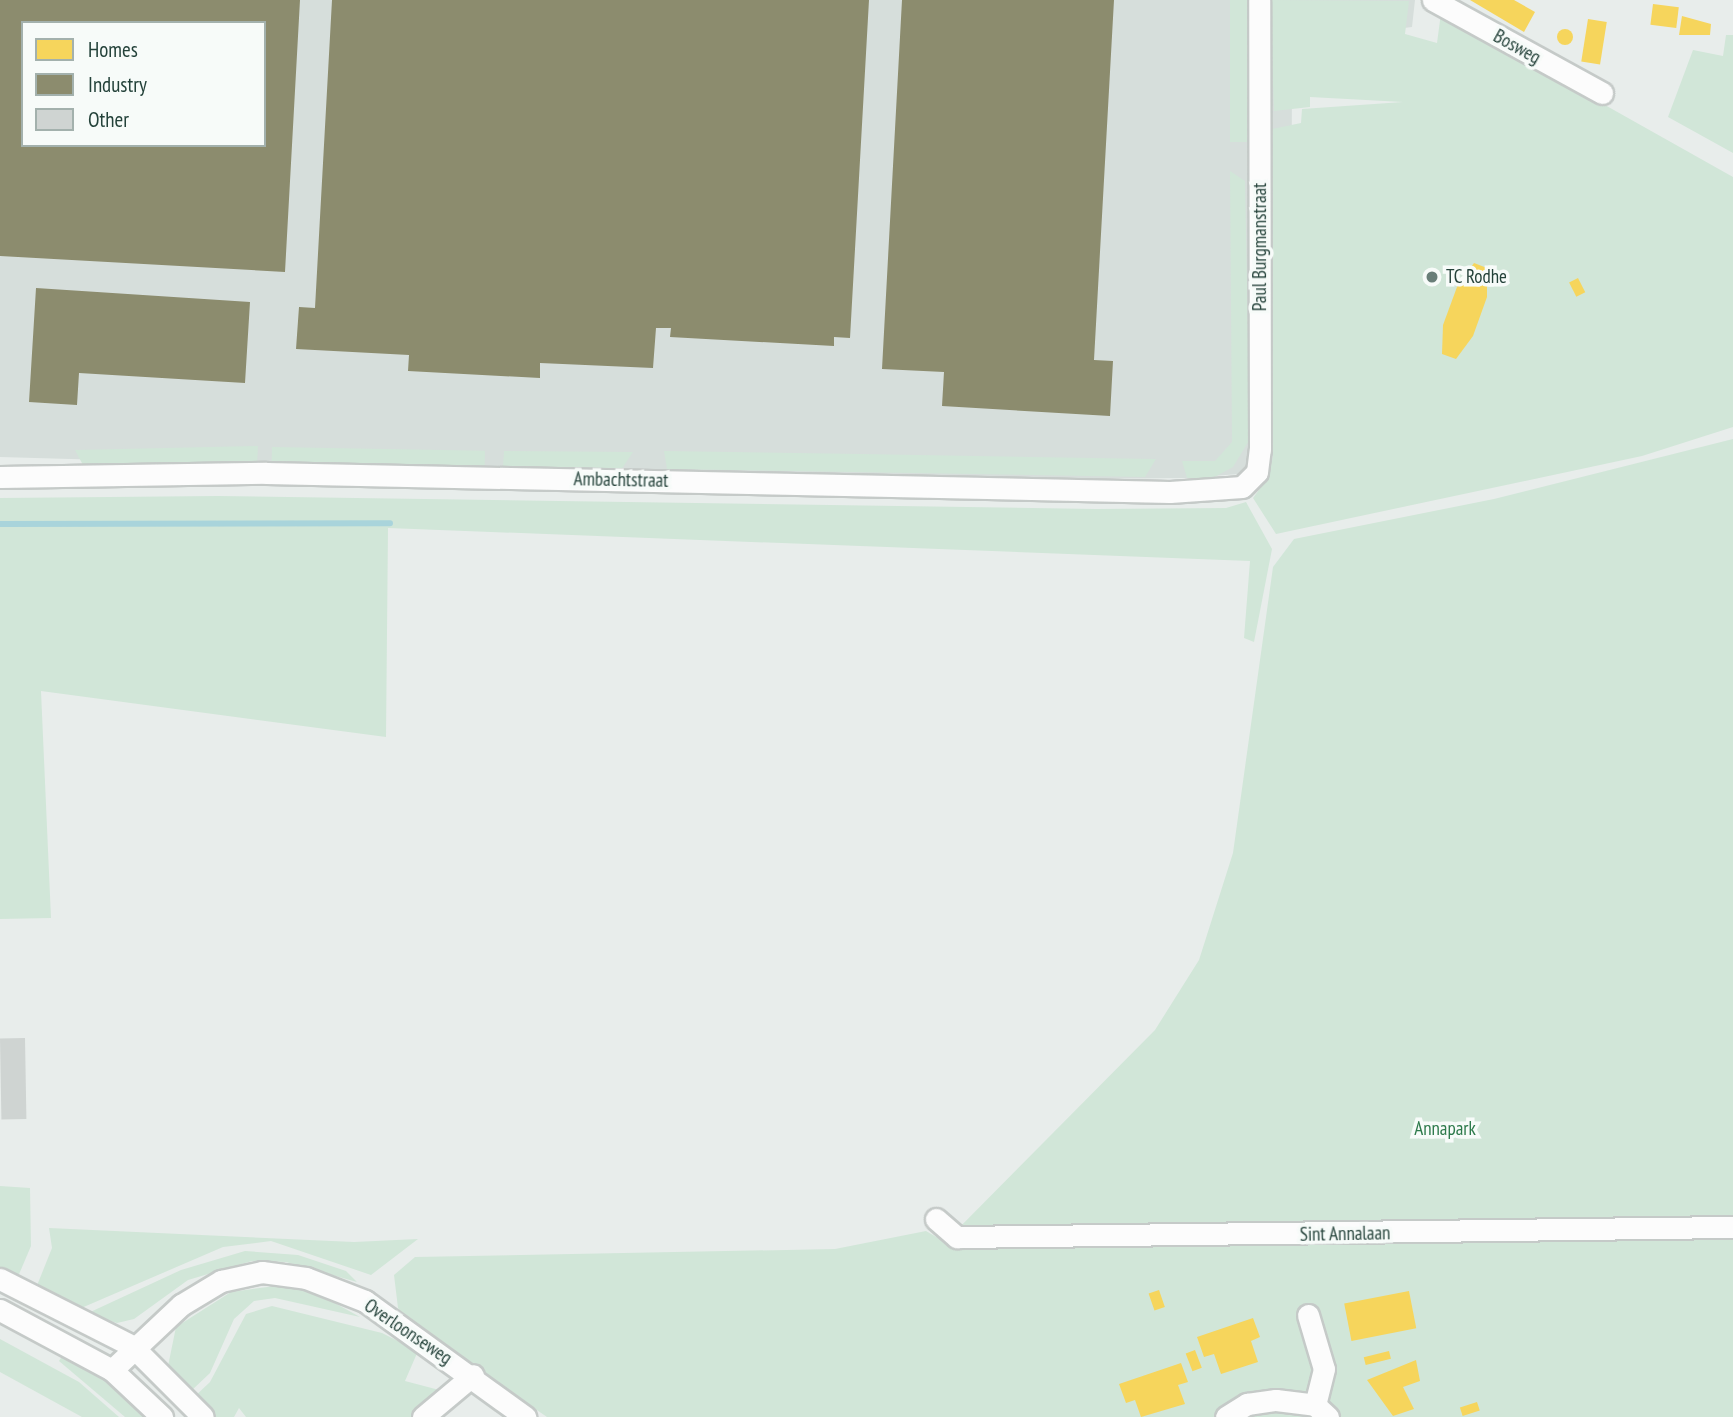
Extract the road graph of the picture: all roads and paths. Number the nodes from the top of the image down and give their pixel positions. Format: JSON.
{"nodes":[{"id":1,"x":1259,"y":0,"type":"edge"},
{"id":2,"x":1433,"y":0,"type":"edge"},
{"id":3,"x":1602,"y":93,"type":"dead end"},
{"id":4,"x":0,"y":477,"type":"edge"},
{"id":5,"x":1242,"y":487,"type":"joint"},
{"id":6,"x":936,"y":1219,"type":"dead end"},
{"id":7,"x":1733,"y":1227,"type":"edge"},
{"id":8,"x":0,"y":1279,"type":"edge"},
{"id":9,"x":0,"y":1310,"type":"edge"},
{"id":10,"x":1308,"y":1315,"type":"dead end"},
{"id":11,"x":132,"y":1346,"type":"junction"},
{"id":12,"x":112,"y":1370,"type":"junction"},
{"id":13,"x":473,"y":1375,"type":"junction"},
{"id":14,"x":1322,"y":1411,"type":"edge"},
{"id":15,"x":162,"y":1417,"type":"edge"},
{"id":16,"x":203,"y":1417,"type":"edge"},
{"id":17,"x":422,"y":1417,"type":"edge"},
{"id":18,"x":525,"y":1417,"type":"edge"},
{"id":19,"x":1226,"y":1417,"type":"edge"}],
"edges":[{"from":1,"to":5,"type":"street","name":"Paul Burgmanstraat"},
{"from":2,"to":3,"type":"street","name":"Bosweg"},
{"from":4,"to":5,"type":"street","name":"Ambachtstraat"},
{"from":6,"to":7,"type":"street","name":"Sint Annalaan"},
{"from":8,"to":11,"type":"street"},
{"from":9,"to":12,"type":"street"},
{"from":10,"to":14,"type":"street"},
{"from":11,"to":12,"type":"street","name":"Overloonseweg"},
{"from":11,"to":13,"type":"street","name":"Overloonseweg"},
{"from":11,"to":16,"type":"street"},
{"from":12,"to":15,"type":"street"},
{"from":13,"to":17,"type":"street"},
{"from":13,"to":18,"type":"street","name":"Overloonseweg"},
{"from":14,"to":19,"type":"street"}]}
